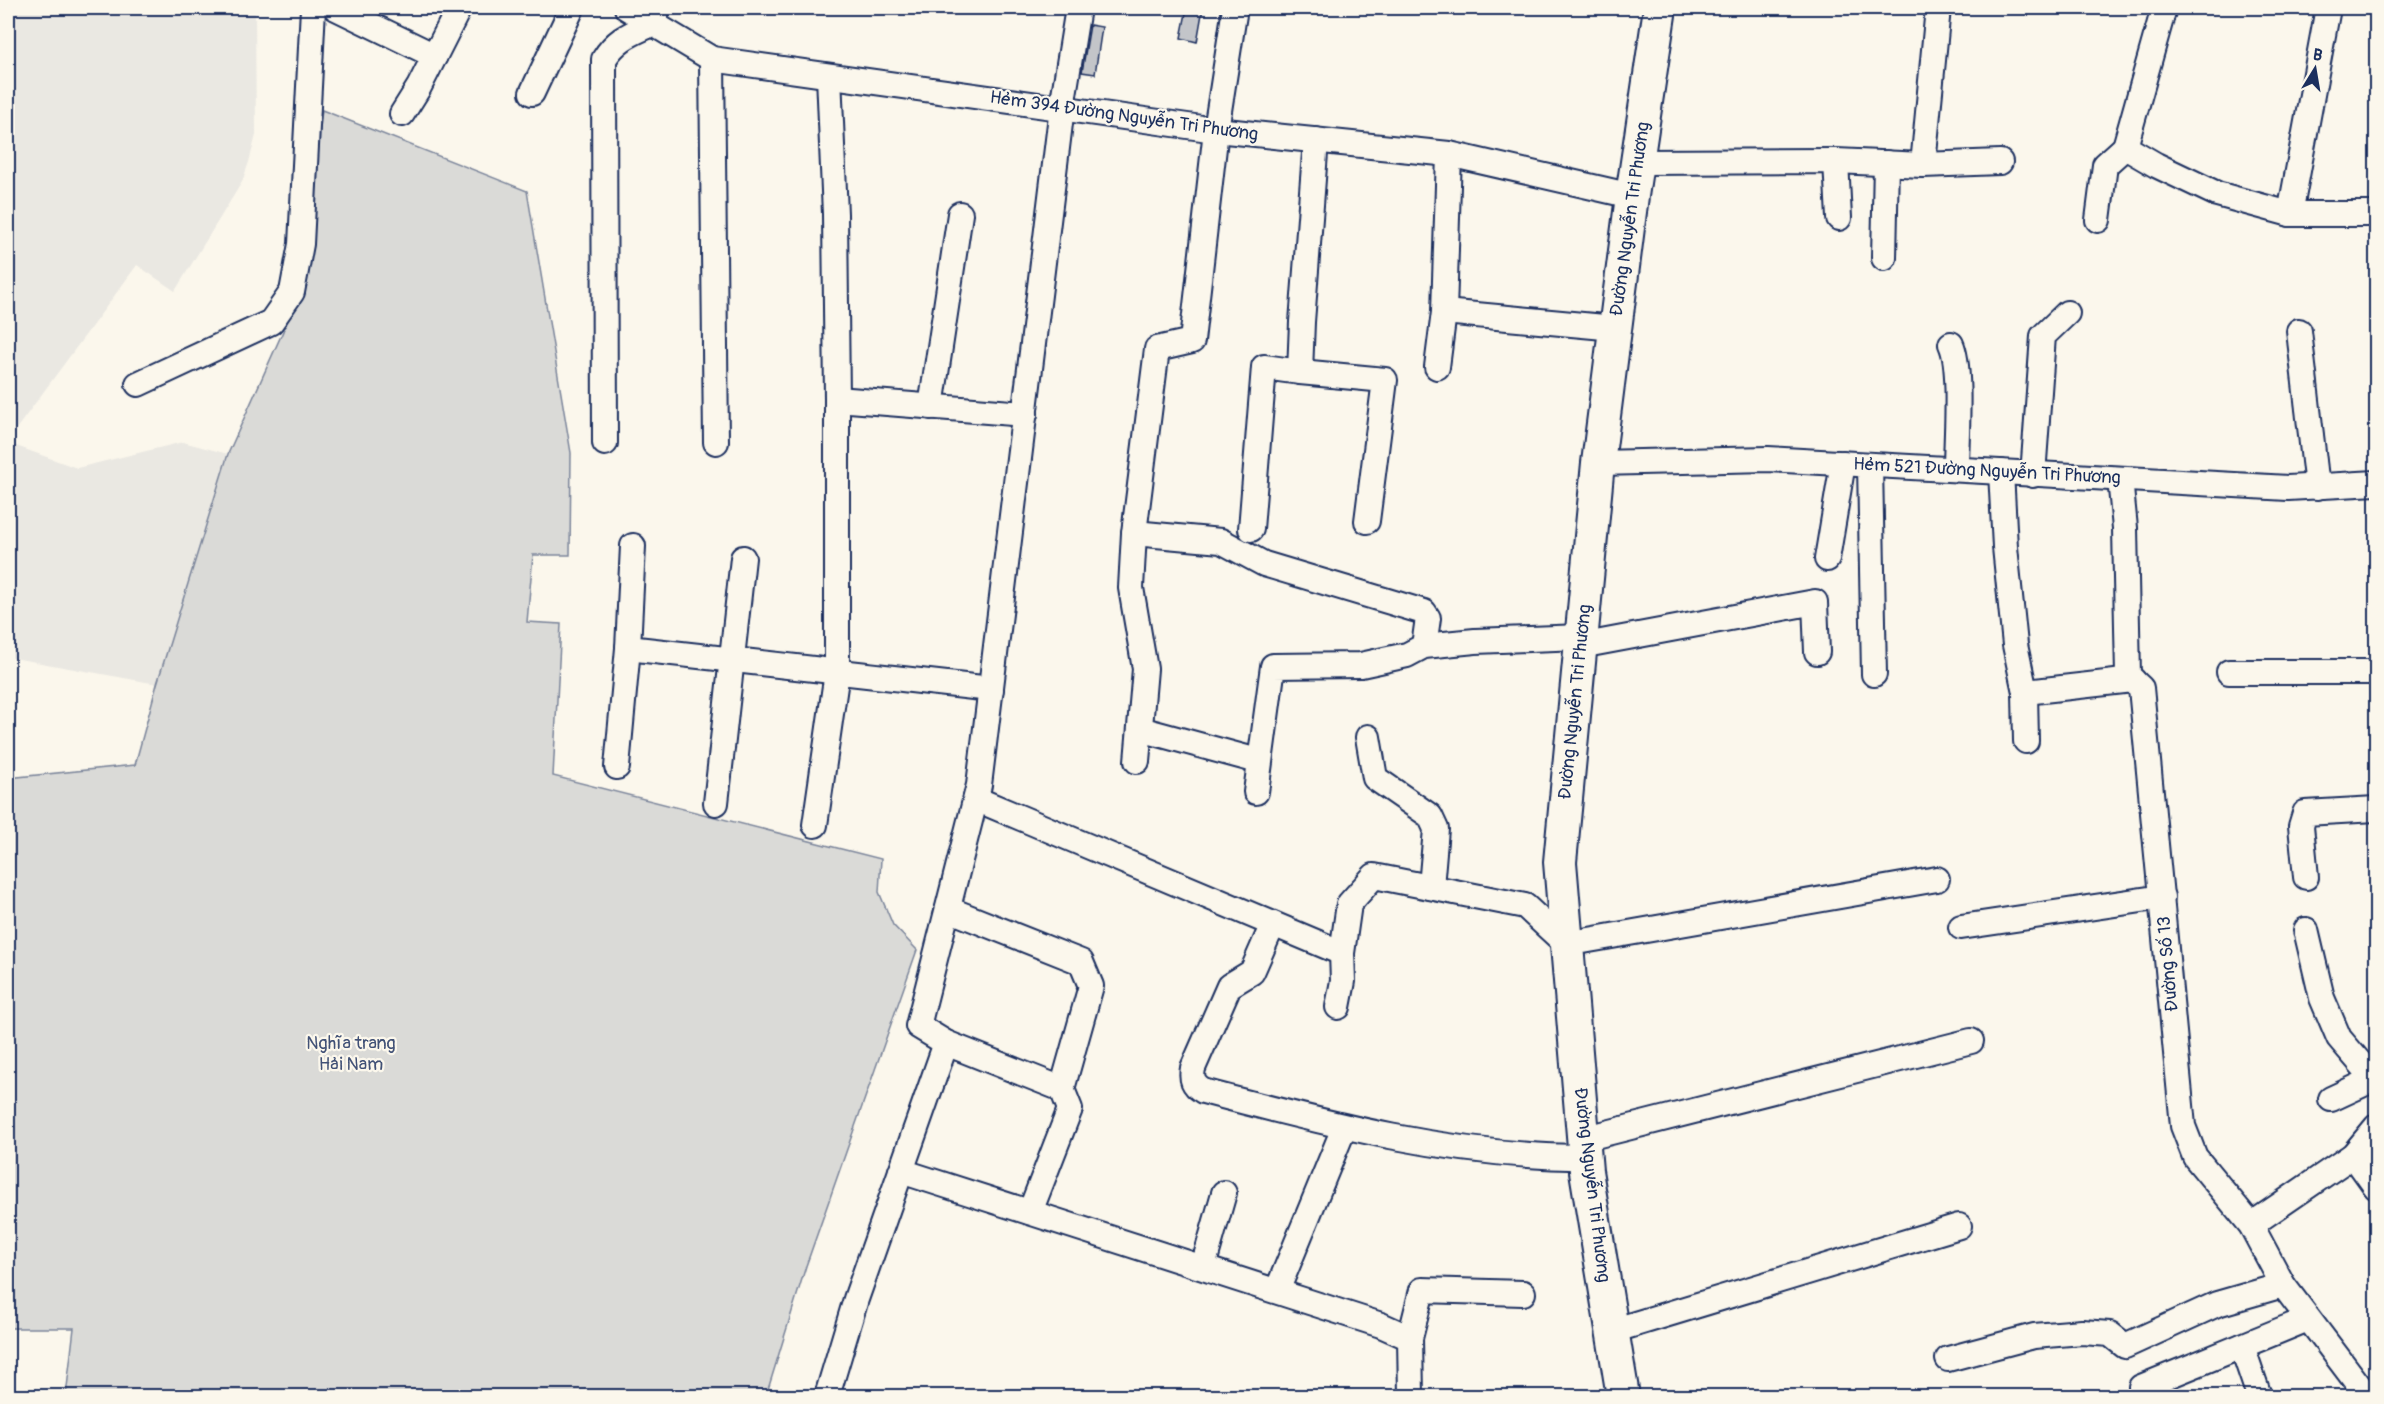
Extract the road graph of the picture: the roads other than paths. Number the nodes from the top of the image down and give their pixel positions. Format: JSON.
{"nodes":[{"id":1,"x":313,"y":8,"type":"edge"},
{"id":2,"x":336,"y":8,"type":"edge"},
{"id":3,"x":459,"y":8,"type":"edge"},
{"id":4,"x":572,"y":8,"type":"edge"},
{"id":5,"x":627,"y":8,"type":"edge"},
{"id":6,"x":1078,"y":8,"type":"edge"},
{"id":7,"x":1236,"y":8,"type":"edge"},
{"id":8,"x":1660,"y":8,"type":"edge"},
{"id":9,"x":1938,"y":8,"type":"edge"},
{"id":10,"x":2164,"y":8,"type":"edge"},
{"id":11,"x":2328,"y":8,"type":"edge"},
{"id":12,"x":655,"y":16,"type":"edge"},
{"id":13,"x":435,"y":56,"type":"junction"},
{"id":14,"x":712,"y":59,"type":"junction"},
{"id":15,"x":829,"y":76,"type":"junction"},
{"id":16,"x":532,"y":93,"type":"dead end"},
{"id":17,"x":1062,"y":107,"type":"junction"},
{"id":18,"x":402,"y":114,"type":"dead end"},
{"id":19,"x":1216,"y":130,"type":"junction"},
{"id":20,"x":1316,"y":140,"type":"junction"},
{"id":21,"x":2125,"y":147,"type":"junction"},
{"id":22,"x":1449,"y":154,"type":"junction"},
{"id":23,"x":1836,"y":161,"type":"junction"},
{"id":24,"x":1639,"y":162,"type":"junction"},
{"id":25,"x":2000,"y":162,"type":"dead end"},
{"id":26,"x":1886,"y":163,"type":"junction"},
{"id":27,"x":1923,"y":165,"type":"junction"},
{"id":28,"x":1632,"y":196,"type":"junction"},
{"id":29,"x":960,"y":214,"type":"dead end"},
{"id":30,"x":2290,"y":214,"type":"junction"},
{"id":31,"x":2376,"y":214,"type":"edge"},
{"id":32,"x":1839,"y":218,"type":"dead end"},
{"id":33,"x":2098,"y":220,"type":"dead end"},
{"id":34,"x":1884,"y":258,"type":"dead end"},
{"id":35,"x":1444,"y":312,"type":"junction"},
{"id":36,"x":2067,"y":313,"type":"dead end"},
{"id":37,"x":1615,"y":328,"type":"junction"},
{"id":38,"x":2299,"y":331,"type":"dead end"},
{"id":39,"x":1951,"y":344,"type":"dead end"},
{"id":40,"x":1437,"y":367,"type":"dead end"},
{"id":41,"x":1300,"y":372,"type":"junction"},
{"id":42,"x":138,"y":384,"type":"dead end"},
{"id":43,"x":837,"y":399,"type":"junction"},
{"id":44,"x":932,"y":407,"type":"junction"},
{"id":45,"x":1025,"y":414,"type":"junction"},
{"id":46,"x":716,"y":442,"type":"dead end"},
{"id":47,"x":605,"y":443,"type":"dead end"},
{"id":48,"x":1598,"y":463,"type":"junction"},
{"id":49,"x":1843,"y":463,"type":"junction"},
{"id":50,"x":1870,"y":465,"type":"junction"},
{"id":51,"x":1956,"y":469,"type":"junction"},
{"id":52,"x":2001,"y":472,"type":"junction"},
{"id":53,"x":2033,"y":475,"type":"junction"},
{"id":54,"x":2120,"y":479,"type":"junction"},
{"id":55,"x":2376,"y":483,"type":"edge"},
{"id":56,"x":2317,"y":487,"type":"junction"},
{"id":57,"x":1367,"y":521,"type":"dead end"},
{"id":58,"x":1251,"y":530,"type":"dead end"},
{"id":59,"x":1134,"y":533,"type":"junction"},
{"id":60,"x":633,"y":546,"type":"dead end"},
{"id":61,"x":743,"y":558,"type":"dead end"},
{"id":62,"x":1827,"y":559,"type":"dead end"},
{"id":63,"x":1581,"y":642,"type":"junction"},
{"id":64,"x":1424,"y":646,"type":"junction"},
{"id":65,"x":628,"y":648,"type":"junction"},
{"id":66,"x":1817,"y":652,"type":"dead end"},
{"id":67,"x":732,"y":660,"type":"junction"},
{"id":68,"x":837,"y":672,"type":"junction"},
{"id":69,"x":2229,"y":672,"type":"dead end"},
{"id":70,"x":2376,"y":672,"type":"edge"},
{"id":71,"x":1874,"y":674,"type":"dead end"},
{"id":72,"x":2137,"y":684,"type":"junction"},
{"id":73,"x":991,"y":689,"type":"junction"},
{"id":74,"x":2025,"y":692,"type":"junction"},
{"id":75,"x":1140,"y":729,"type":"junction"},
{"id":76,"x":1368,"y":737,"type":"dead end"},
{"id":77,"x":2026,"y":741,"type":"dead end"},
{"id":78,"x":1258,"y":761,"type":"junction"},
{"id":79,"x":1137,"y":762,"type":"dead end"},
{"id":80,"x":617,"y":768,"type":"dead end"},
{"id":81,"x":1256,"y":792,"type":"dead end"},
{"id":82,"x":976,"y":799,"type":"junction"},
{"id":83,"x":716,"y":802,"type":"dead end"},
{"id":84,"x":2376,"y":810,"type":"edge"},
{"id":85,"x":815,"y":825,"type":"dead end"},
{"id":86,"x":2306,"y":877,"type":"dead end"},
{"id":87,"x":1937,"y":879,"type":"dead end"},
{"id":88,"x":1431,"y":887,"type":"junction"},
{"id":89,"x":2162,"y":897,"type":"junction"},
{"id":90,"x":948,"y":909,"type":"junction"},
{"id":91,"x":1273,"y":924,"type":"junction"},
{"id":92,"x":1960,"y":927,"type":"dead end"},
{"id":93,"x":2306,"y":930,"type":"dead end"},
{"id":94,"x":1566,"y":944,"type":"junction"},
{"id":95,"x":1342,"y":953,"type":"junction"},
{"id":96,"x":1338,"y":1007,"type":"dead end"},
{"id":97,"x":1971,"y":1041,"type":"dead end"},
{"id":98,"x":946,"y":1043,"type":"junction"},
{"id":99,"x":2375,"y":1080,"type":"edge"},
{"id":100,"x":1062,"y":1089,"type":"junction"},
{"id":101,"x":2331,"y":1099,"type":"dead end"},
{"id":102,"x":2376,"y":1127,"type":"edge"},
{"id":103,"x":1344,"y":1128,"type":"junction"},
{"id":104,"x":1584,"y":1148,"type":"junction"},
{"id":105,"x":2353,"y":1155,"type":"junction"},
{"id":106,"x":901,"y":1171,"type":"junction"},
{"id":107,"x":2376,"y":1187,"type":"edge"},
{"id":108,"x":1224,"y":1193,"type":"dead end"},
{"id":109,"x":1030,"y":1212,"type":"junction"},
{"id":110,"x":2251,"y":1225,"type":"junction"},
{"id":111,"x":1959,"y":1226,"type":"dead end"},
{"id":112,"x":1203,"y":1267,"type":"junction"},
{"id":113,"x":2283,"y":1285,"type":"junction"},
{"id":114,"x":1277,"y":1291,"type":"junction"},
{"id":115,"x":1523,"y":1293,"type":"dead end"},
{"id":116,"x":2308,"y":1319,"type":"junction"},
{"id":117,"x":1612,"y":1331,"type":"junction"},
{"id":118,"x":1410,"y":1338,"type":"junction"},
{"id":119,"x":2242,"y":1346,"type":"junction"},
{"id":120,"x":1948,"y":1359,"type":"dead end"},
{"id":121,"x":2141,"y":1387,"type":"dead end"},
{"id":122,"x":827,"y":1396,"type":"edge"},
{"id":123,"x":1411,"y":1396,"type":"edge"},
{"id":124,"x":1623,"y":1396,"type":"edge"},
{"id":125,"x":2259,"y":1396,"type":"edge"},
{"id":126,"x":2367,"y":1396,"type":"edge"}],
"edges":[{"from":1,"to":42,"type":"street"},
{"from":2,"to":13,"type":"street"},
{"from":3,"to":13,"type":"street"},
{"from":4,"to":16,"type":"street"},
{"from":5,"to":12,"type":"street","name":"Hẻm 394 Đường Nguyễn Tri Phương"},
{"from":6,"to":17,"type":"street"},
{"from":7,"to":19,"type":"street"},
{"from":8,"to":24,"type":"main road","name":"Đường Nguyễn Tri Phương"},
{"from":9,"to":27,"type":"street"},
{"from":10,"to":21,"type":"street"},
{"from":11,"to":30,"type":"street"},
{"from":12,"to":14,"type":"street","name":"Hẻm 394 Đường Nguyễn Tri Phương"},
{"from":12,"to":47,"type":"street"},
{"from":13,"to":18,"type":"street"},
{"from":14,"to":15,"type":"street","name":"Hẻm 394 Đường Nguyễn Tri Phương"},
{"from":14,"to":46,"type":"street"},
{"from":15,"to":17,"type":"street","name":"Hẻm 394 Đường Nguyễn Tri Phương"},
{"from":15,"to":43,"type":"street"},
{"from":17,"to":19,"type":"street","name":"Hẻm 394 Đường Nguyễn Tri Phương"},
{"from":17,"to":45,"type":"street"},
{"from":19,"to":20,"type":"street","name":"Hẻm 394 Đường Nguyễn Tri Phương"},
{"from":19,"to":59,"type":"street"},
{"from":20,"to":22,"type":"street","name":"Hẻm 394 Đường Nguyễn Tri Phương"},
{"from":20,"to":41,"type":"street"},
{"from":21,"to":30,"type":"street"},
{"from":21,"to":33,"type":"street"},
{"from":22,"to":28,"type":"street","name":"Hẻm 394 Đường Nguyễn Tri Phương"},
{"from":22,"to":35,"type":"street"},
{"from":23,"to":24,"type":"street"},
{"from":23,"to":26,"type":"street"},
{"from":23,"to":32,"type":"street"},
{"from":24,"to":28,"type":"main road","name":"Đường Nguyễn Tri Phương"},
{"from":25,"to":27,"type":"street"},
{"from":26,"to":27,"type":"street"},
{"from":26,"to":34,"type":"street"},
{"from":28,"to":37,"type":"main road","name":"Đường Nguyễn Tri Phương"},
{"from":29,"to":44,"type":"street"},
{"from":30,"to":31,"type":"street"},
{"from":35,"to":37,"type":"street"},
{"from":35,"to":40,"type":"street"},
{"from":36,"to":53,"type":"street"},
{"from":37,"to":48,"type":"main road","name":"Đường Nguyễn Tri Phương"},
{"from":38,"to":56,"type":"street"},
{"from":39,"to":51,"type":"street"},
{"from":41,"to":57,"type":"street"},
{"from":41,"to":58,"type":"street"},
{"from":43,"to":44,"type":"street"},
{"from":43,"to":68,"type":"street"},
{"from":44,"to":45,"type":"street"},
{"from":45,"to":73,"type":"street"},
{"from":48,"to":49,"type":"street","name":"Hẻm 521 Đường Nguyễn Tri Phương"},
{"from":48,"to":63,"type":"main road","name":"Đường Nguyễn Tri Phương"},
{"from":49,"to":50,"type":"street","name":"Hẻm 521 Đường Nguyễn Tri Phương"},
{"from":49,"to":62,"type":"street"},
{"from":50,"to":51,"type":"street","name":"Hẻm 521 Đường Nguyễn Tri Phương"},
{"from":50,"to":71,"type":"street"},
{"from":51,"to":52,"type":"street","name":"Hẻm 521 Đường Nguyễn Tri Phương"},
{"from":52,"to":53,"type":"street","name":"Hẻm 521 Đường Nguyễn Tri Phương"},
{"from":52,"to":74,"type":"street"},
{"from":53,"to":54,"type":"street","name":"Hẻm 521 Đường Nguyễn Tri Phương"},
{"from":54,"to":56,"type":"street","name":"Hẻm 521 Đường Nguyễn Tri Phương"},
{"from":54,"to":72,"type":"street","name":"Đường Số 13"},
{"from":55,"to":56,"type":"street","name":"Hẻm 521 Đường Nguyễn Tri Phương"},
{"from":59,"to":64,"type":"street"},
{"from":59,"to":75,"type":"street"},
{"from":60,"to":65,"type":"street"},
{"from":61,"to":67,"type":"street"},
{"from":63,"to":64,"type":"street"},
{"from":63,"to":66,"type":"street"},
{"from":63,"to":94,"type":"main road","name":"Đường Nguyễn Tri Phương"},
{"from":64,"to":78,"type":"street"},
{"from":65,"to":67,"type":"street"},
{"from":65,"to":80,"type":"street"},
{"from":67,"to":68,"type":"street"},
{"from":67,"to":83,"type":"street"},
{"from":68,"to":73,"type":"street"},
{"from":68,"to":85,"type":"street"},
{"from":69,"to":70,"type":"street"},
{"from":72,"to":74,"type":"street"},
{"from":72,"to":89,"type":"street","name":"Đường Số 13"},
{"from":73,"to":82,"type":"street"},
{"from":74,"to":77,"type":"street"},
{"from":75,"to":78,"type":"street"},
{"from":75,"to":79,"type":"street"},
{"from":76,"to":88,"type":"street"},
{"from":78,"to":81,"type":"street"},
{"from":82,"to":90,"type":"street"},
{"from":82,"to":91,"type":"street"},
{"from":84,"to":86,"type":"street"},
{"from":87,"to":94,"type":"street"},
{"from":88,"to":94,"type":"street"},
{"from":88,"to":95,"type":"street"},
{"from":89,"to":92,"type":"street"},
{"from":89,"to":110,"type":"street","name":"Đường Số 13"},
{"from":90,"to":98,"type":"street"},
{"from":90,"to":100,"type":"street"},
{"from":91,"to":95,"type":"street"},
{"from":91,"to":103,"type":"street"},
{"from":93,"to":99,"type":"street"},
{"from":94,"to":104,"type":"main road","name":"Đường Nguyễn Tri Phương"},
{"from":95,"to":96,"type":"street"},
{"from":97,"to":104,"type":"street"},
{"from":98,"to":100,"type":"street"},
{"from":98,"to":106,"type":"street"},
{"from":99,"to":101,"type":"street"},
{"from":100,"to":109,"type":"street"},
{"from":102,"to":105,"type":"street"},
{"from":103,"to":104,"type":"street"},
{"from":103,"to":114,"type":"street"},
{"from":104,"to":117,"type":"main road","name":"Đường Nguyễn Tri Phương"},
{"from":105,"to":107,"type":"street"},
{"from":105,"to":110,"type":"street"},
{"from":106,"to":109,"type":"street"},
{"from":106,"to":122,"type":"street"},
{"from":108,"to":112,"type":"street"},
{"from":109,"to":112,"type":"street"},
{"from":110,"to":113,"type":"street","name":"Đường Số 13"},
{"from":111,"to":117,"type":"street"},
{"from":112,"to":114,"type":"street"},
{"from":113,"to":116,"type":"street","name":"Đường Số 13"},
{"from":113,"to":120,"type":"street"},
{"from":114,"to":118,"type":"street"},
{"from":115,"to":118,"type":"street"},
{"from":116,"to":119,"type":"street"},
{"from":116,"to":126,"type":"street","name":"Đường Số 13"},
{"from":117,"to":124,"type":"main road","name":"Đường Nguyễn Tri Phương"},
{"from":118,"to":123,"type":"street"},
{"from":119,"to":121,"type":"street"},
{"from":119,"to":125,"type":"street"}]}
